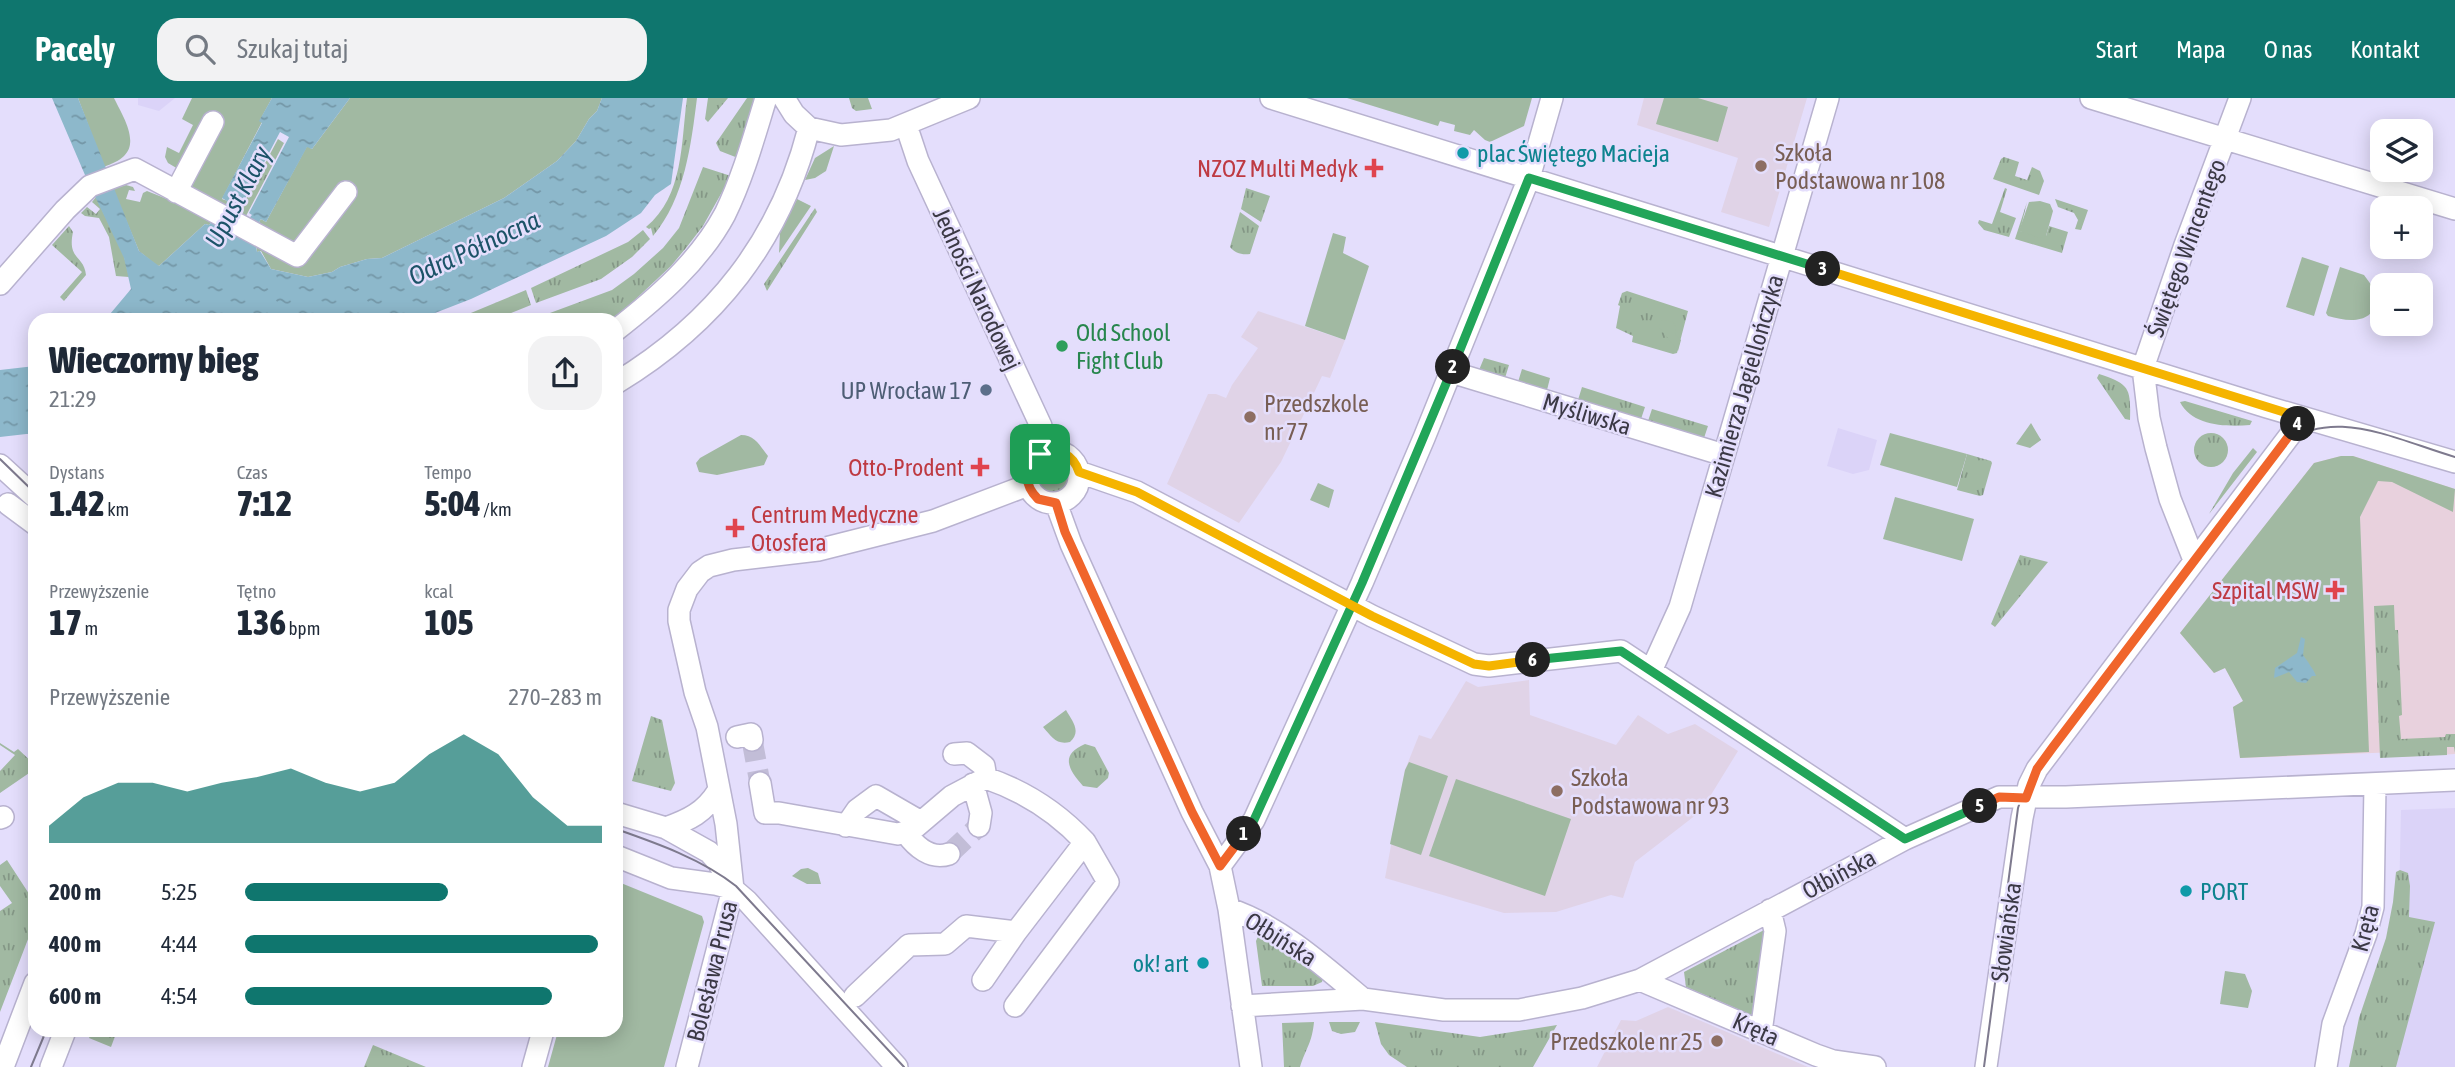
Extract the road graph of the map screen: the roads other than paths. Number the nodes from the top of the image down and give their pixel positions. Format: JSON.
{"nodes":[{"id":1,"x":766,"y":98,"type":"edge"},
{"id":2,"x":784,"y":98,"type":"edge"},
{"id":3,"x":969,"y":98,"type":"edge"},
{"id":4,"x":1271,"y":98,"type":"edge"},
{"id":5,"x":1552,"y":98,"type":"edge"},
{"id":6,"x":1828,"y":98,"type":"edge"},
{"id":7,"x":2091,"y":98,"type":"edge"},
{"id":8,"x":2240,"y":98,"type":"edge"},
{"id":9,"x":213,"y":122,"type":"dead end"},
{"id":10,"x":905,"y":125,"type":"junction"},
{"id":11,"x":809,"y":128,"type":"junction"},
{"id":12,"x":2225,"y":139,"type":"junction"},
{"id":13,"x":1529,"y":178,"type":"junction"},
{"id":14,"x":176,"y":192,"type":"junction"},
{"id":15,"x":346,"y":192,"type":"dead end"},
{"id":16,"x":2455,"y":209,"type":"edge"},
{"id":17,"x":1782,"y":256,"type":"junction"},
{"id":18,"x":0,"y":284,"type":"edge"},
{"id":19,"x":623,"y":324,"type":"edge"},
{"id":20,"x":2143,"y":368,"type":"junction"},
{"id":21,"x":1451,"y":372,"type":"junction"},
{"id":22,"x":623,"y":379,"type":"edge"},
{"id":23,"x":2303,"y":418,"type":"junction"},
{"id":24,"x":1040,"y":454,"type":"junction"},
{"id":25,"x":1724,"y":455,"type":"junction"},
{"id":26,"x":2455,"y":462,"type":"edge"},
{"id":27,"x":0,"y":465,"type":"edge"},
{"id":28,"x":1079,"y":472,"type":"junction"},
{"id":29,"x":1028,"y":485,"type":"junction"},
{"id":30,"x":28,"y":491,"type":"edge"},
{"id":31,"x":1056,"y":503,"type":"junction"},
{"id":32,"x":4,"y":505,"type":"edge"},
{"id":33,"x":28,"y":520,"type":"edge"},
{"id":34,"x":2194,"y":560,"type":"junction"},
{"id":35,"x":1352,"y":605,"type":"junction"},
{"id":36,"x":1651,"y":671,"type":"junction"},
{"id":37,"x":954,"y":754,"type":"dead end"},
{"id":38,"x":2455,"y":780,"type":"edge"},
{"id":39,"x":980,"y":781,"type":"junction"},
{"id":40,"x":760,"y":783,"type":"tunnel mouth"},
{"id":41,"x":2375,"y":785,"type":"junction"},
{"id":42,"x":718,"y":791,"type":"junction"},
{"id":43,"x":2026,"y":798,"type":"junction"},
{"id":44,"x":623,"y":815,"type":"edge"},
{"id":45,"x":846,"y":826,"type":"junction"},
{"id":46,"x":979,"y":826,"type":"tunnel mouth"},
{"id":47,"x":914,"y":827,"type":"junction"},
{"id":48,"x":666,"y":828,"type":"junction"},
{"id":49,"x":1905,"y":839,"type":"junction"},
{"id":50,"x":1085,"y":842,"type":"junction"},
{"id":51,"x":950,"y":854,"type":"dead end"},
{"id":52,"x":623,"y":859,"type":"edge"},
{"id":53,"x":1220,"y":866,"type":"junction"},
{"id":54,"x":733,"y":889,"type":"junction"},
{"id":55,"x":1229,"y":909,"type":"junction"},
{"id":56,"x":1770,"y":910,"type":"junction"},
{"id":57,"x":1016,"y":932,"type":"junction"},
{"id":58,"x":1640,"y":980,"type":"junction"},
{"id":59,"x":983,"y":981,"type":"dead end"},
{"id":60,"x":855,"y":996,"type":"dead end"},
{"id":61,"x":1363,"y":999,"type":"junction"},
{"id":62,"x":28,"y":1001,"type":"edge"},
{"id":63,"x":1015,"y":1006,"type":"dead end"},
{"id":64,"x":1242,"y":1006,"type":"junction"},
{"id":65,"x":1762,"y":1032,"type":"junction"},
{"id":66,"x":63,"y":1037,"type":"edge"},
{"id":67,"x":541,"y":1037,"type":"edge"},
{"id":68,"x":3,"y":1067,"type":"edge"},
{"id":69,"x":51,"y":1067,"type":"edge"},
{"id":70,"x":533,"y":1067,"type":"edge"},
{"id":71,"x":687,"y":1067,"type":"edge"},
{"id":72,"x":897,"y":1067,"type":"edge"},
{"id":73,"x":1251,"y":1067,"type":"edge"},
{"id":74,"x":1875,"y":1067,"type":"edge"},
{"id":75,"x":1986,"y":1067,"type":"edge"},
{"id":76,"x":2326,"y":1067,"type":"edge"}],
"edges":[{"from":1,"to":19,"type":"street"},
{"from":2,"to":11,"type":"street"},
{"from":3,"to":10,"type":"street"},
{"from":4,"to":13,"type":"street"},
{"from":5,"to":13,"type":"street"},
{"from":6,"to":17,"type":"street","name":"Kazimierza Jagiellończyka"},
{"from":7,"to":12,"type":"street"},
{"from":8,"to":12,"type":"street","name":"Świętego Wincentego"},
{"from":9,"to":14,"type":"street"},
{"from":10,"to":11,"type":"street"},
{"from":10,"to":24,"type":"street","name":"Jedności Narodowej"},
{"from":11,"to":22,"type":"street"},
{"from":12,"to":16,"type":"street"},
{"from":12,"to":20,"type":"street","name":"Świętego Wincentego"},
{"from":13,"to":17,"type":"street"},
{"from":13,"to":21,"type":"street"},
{"from":14,"to":15,"type":"street"},
{"from":14,"to":18,"type":"street"},
{"from":17,"to":20,"type":"street"},
{"from":17,"to":25,"type":"street","name":"Kazimierza Jagiellończyka"},
{"from":20,"to":23,"type":"street"},
{"from":20,"to":34,"type":"street","name":"Świętego Wincentego"},
{"from":21,"to":25,"type":"street","name":"Myśliwska"},
{"from":21,"to":35,"type":"street"},
{"from":23,"to":26,"type":"street"},
{"from":23,"to":34,"type":"street"},
{"from":24,"to":28,"type":"street"},
{"from":24,"to":29,"type":"street"},
{"from":25,"to":36,"type":"street","name":"Kazimierza Jagiellończyka"},
{"from":27,"to":30,"type":"street"},
{"from":28,"to":31,"type":"street"},
{"from":28,"to":35,"type":"street"},
{"from":29,"to":31,"type":"street"},
{"from":29,"to":42,"type":"street","name":"Bolesława Prusa"},
{"from":30,"to":32,"type":"street"},
{"from":31,"to":53,"type":"street"},
{"from":32,"to":33,"type":"street"},
{"from":34,"to":43,"type":"street"},
{"from":35,"to":36,"type":"street"},
{"from":35,"to":53,"type":"street"},
{"from":36,"to":49,"type":"street"},
{"from":37,"to":39,"type":"street"},
{"from":38,"to":41,"type":"street","name":"Ołbińska"},
{"from":39,"to":46,"type":"street"},
{"from":39,"to":47,"type":"street"},
{"from":39,"to":50,"type":"street"},
{"from":40,"to":45,"type":"street"},
{"from":41,"to":43,"type":"street","name":"Ołbińska"},
{"from":41,"to":76,"type":"street","name":"Kręta"},
{"from":42,"to":48,"type":"street"},
{"from":42,"to":54,"type":"street","name":"Bolesława Prusa"},
{"from":43,"to":49,"type":"street","name":"Ołbińska"},
{"from":43,"to":75,"type":"street","name":"Słowiańska"},
{"from":44,"to":48,"type":"street"},
{"from":45,"to":47,"type":"street"},
{"from":45,"to":47,"type":"street"},
{"from":47,"to":51,"type":"street"},
{"from":48,"to":54,"type":"street"},
{"from":49,"to":56,"type":"street","name":"Ołbińska"},
{"from":50,"to":57,"type":"street"},
{"from":50,"to":63,"type":"street"},
{"from":52,"to":54,"type":"street"},
{"from":53,"to":55,"type":"street"},
{"from":54,"to":71,"type":"street","name":"Bolesława Prusa"},
{"from":54,"to":72,"type":"street"},
{"from":55,"to":61,"type":"street","name":"Ołbińska"},
{"from":55,"to":64,"type":"street"},
{"from":56,"to":58,"type":"street","name":"Ołbińska"},
{"from":56,"to":65,"type":"street"},
{"from":57,"to":59,"type":"street"},
{"from":57,"to":60,"type":"street"},
{"from":58,"to":61,"type":"street","name":"Ołbińska"},
{"from":58,"to":65,"type":"street","name":"Kręta"},
{"from":61,"to":64,"type":"street","name":"Ołbińska"},
{"from":62,"to":68,"type":"street"},
{"from":64,"to":73,"type":"street"},
{"from":65,"to":74,"type":"street","name":"Kręta"},
{"from":66,"to":69,"type":"street"},
{"from":67,"to":70,"type":"street"}]}
